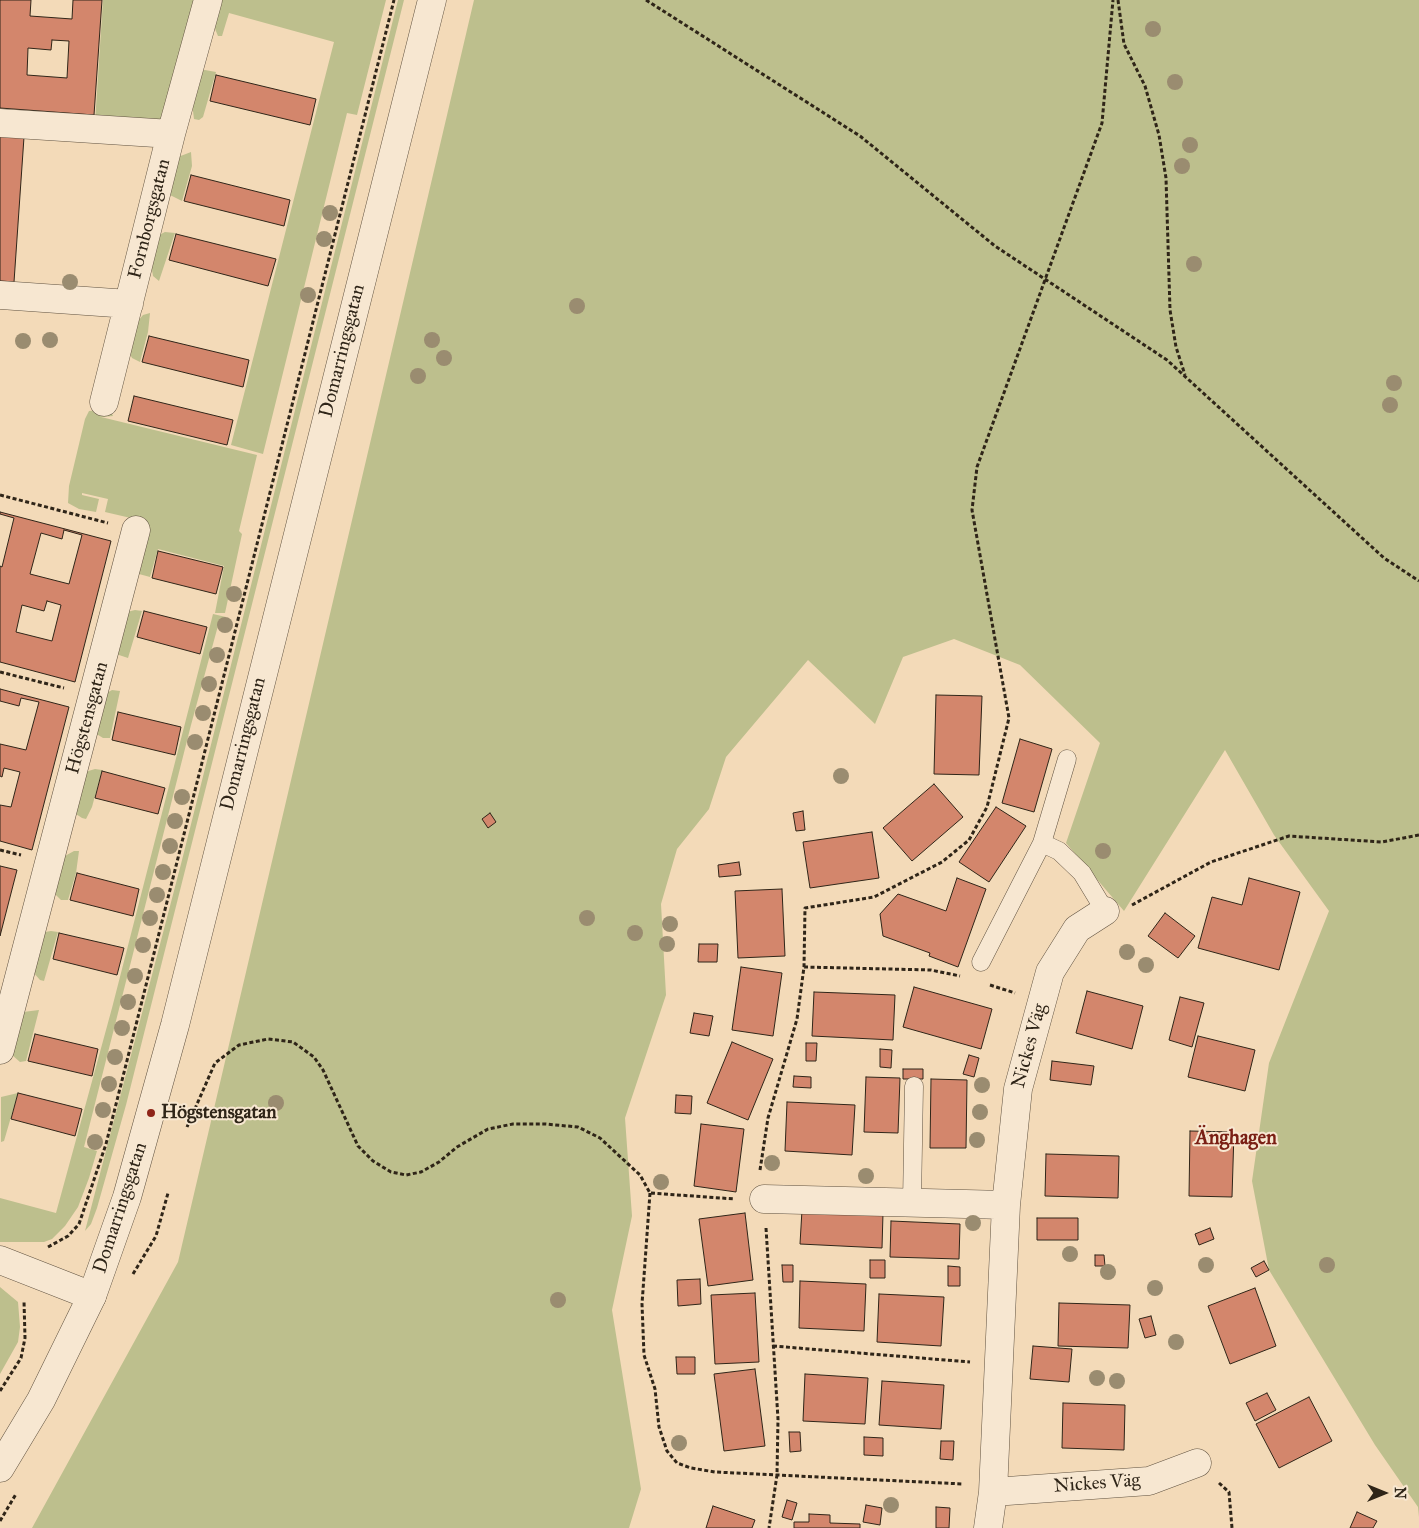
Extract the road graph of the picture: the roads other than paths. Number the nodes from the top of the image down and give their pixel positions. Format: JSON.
{"nodes":[{"id":1,"x":208,"y":0,"type":"edge"},
{"id":2,"x":432,"y":0,"type":"edge"},
{"id":3,"x":0,"y":123,"type":"edge"},
{"id":4,"x":171,"y":134,"type":"junction"},
{"id":5,"x":0,"y":295,"type":"edge"},
{"id":6,"x":129,"y":304,"type":"junction"},
{"id":7,"x":104,"y":402,"type":"dead end"},
{"id":8,"x":136,"y":530,"type":"road end"},
{"id":9,"x":1067,"y":759,"type":"dead end"},
{"id":10,"x":1042,"y":843,"type":"junction"},
{"id":11,"x":1105,"y":910,"type":"joint"},
{"id":12,"x":980,"y":962,"type":"dead end"},
{"id":13,"x":0,"y":1050,"type":"edge"},
{"id":14,"x":914,"y":1086,"type":"dead end"},
{"id":15,"x":764,"y":1199,"type":"road end"},
{"id":16,"x":912,"y":1202,"type":"junction"},
{"id":17,"x":1006,"y":1205,"type":"junction"},
{"id":18,"x":0,"y":1260,"type":"edge"},
{"id":19,"x":92,"y":1296,"type":"junction"},
{"id":20,"x":1197,"y":1463,"type":"road end"},
{"id":21,"x":0,"y":1468,"type":"edge"},
{"id":22,"x":993,"y":1489,"type":"junction"},
{"id":23,"x":988,"y":1528,"type":"edge"}],
"edges":[{"from":1,"to":4,"type":"street","name":"Fornborgsgatan"},
{"from":2,"to":19,"type":"street","name":"Domarringsgatan"},
{"from":3,"to":4,"type":"street","name":"Fornborgsgatan"},
{"from":4,"to":6,"type":"street","name":"Fornborgsgatan"},
{"from":5,"to":6,"type":"street","name":"Fornborgsgatan"},
{"from":6,"to":7,"type":"street","name":"Fornborgsgatan"},
{"from":8,"to":13,"type":"street","name":"Högstensgatan"},
{"from":9,"to":10,"type":"lane"},
{"from":10,"to":11,"type":"lane"},
{"from":10,"to":12,"type":"lane"},
{"from":11,"to":17,"type":"street","name":"Nickes Väg"},
{"from":14,"to":16,"type":"lane"},
{"from":15,"to":16,"type":"street"},
{"from":16,"to":17,"type":"street"},
{"from":17,"to":22,"type":"street","name":"Nickes Väg"},
{"from":18,"to":19,"type":"street"},
{"from":19,"to":21,"type":"street","name":"Domarringsgatan"},
{"from":20,"to":22,"type":"street","name":"Nickes Väg"},
{"from":22,"to":23,"type":"street","name":"Nickes Väg"}]}
